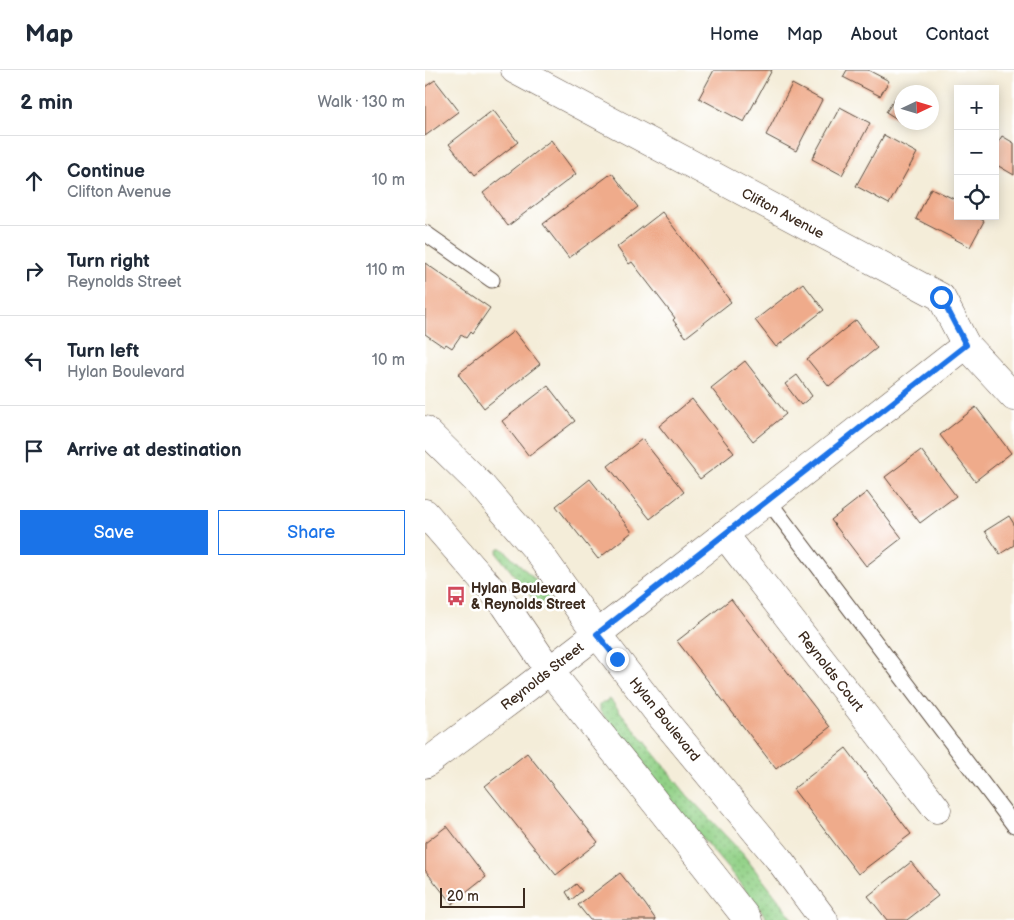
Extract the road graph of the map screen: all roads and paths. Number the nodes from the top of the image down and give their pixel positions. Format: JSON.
{"nodes":[{"id":1,"x":515,"y":70,"type":"edge"},
{"id":2,"x":425,"y":233,"type":"edge"},
{"id":3,"x":492,"y":280,"type":"dead end"},
{"id":4,"x":966,"y":345,"type":"junction"},
{"id":5,"x":1014,"y":397,"type":"edge"},
{"id":6,"x":425,"y":430,"type":"edge"},
{"id":7,"x":767,"y":499,"type":"junction"},
{"id":8,"x":425,"y":513,"type":"edge"},
{"id":9,"x":724,"y":534,"type":"junction"},
{"id":10,"x":597,"y":634,"type":"junction"},
{"id":11,"x":549,"y":670,"type":"junction"},
{"id":12,"x":425,"y":764,"type":"edge"},
{"id":13,"x":937,"y":809,"type":"dead end"},
{"id":14,"x":1014,"y":825,"type":"edge"},
{"id":15,"x":748,"y":920,"type":"edge"},
{"id":16,"x":824,"y":920,"type":"edge"}],
"edges":[{"from":1,"to":4,"type":"street","name":"Clifton Avenue"},
{"from":2,"to":3,"type":"lane"},
{"from":4,"to":5,"type":"street","name":"Clifton Avenue"},
{"from":4,"to":7,"type":"street","name":"Reynolds Street"},
{"from":6,"to":10,"type":"street","name":"Hylan Boulevard"},
{"from":7,"to":9,"type":"street","name":"Reynolds Street"},
{"from":7,"to":14,"type":"lane"},
{"from":8,"to":11,"type":"street"},
{"from":9,"to":10,"type":"street","name":"Reynolds Street"},
{"from":9,"to":13,"type":"street","name":"Reynolds Court"},
{"from":10,"to":11,"type":"street","name":"Reynolds Street"},
{"from":10,"to":16,"type":"street","name":"Hylan Boulevard"},
{"from":11,"to":12,"type":"street","name":"Reynolds Street"},
{"from":11,"to":15,"type":"street"}]}
